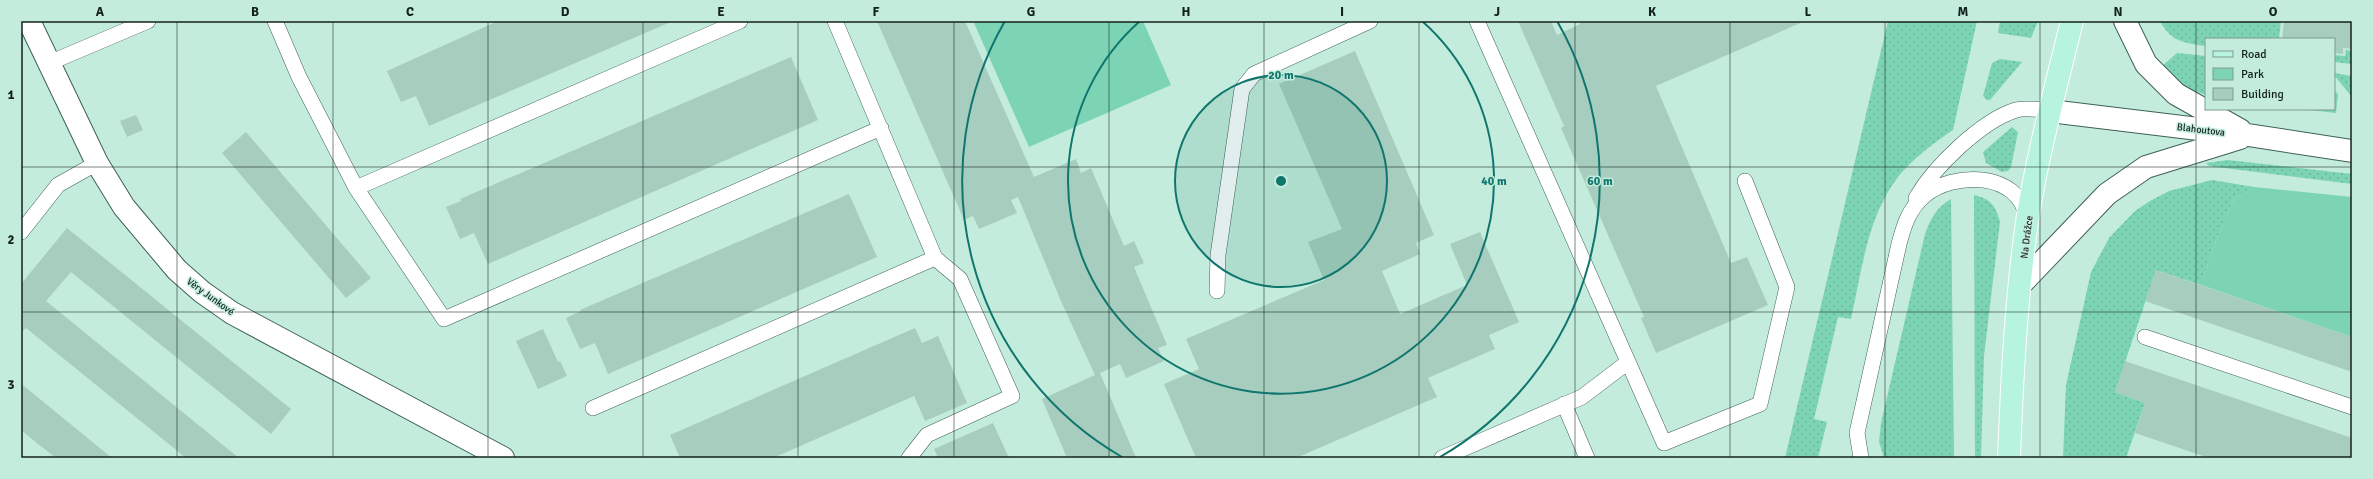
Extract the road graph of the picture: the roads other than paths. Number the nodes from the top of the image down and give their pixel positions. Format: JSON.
{"nodes":[{"id":1,"x":29,"y":21,"type":"edge"},
{"id":2,"x":148,"y":21,"type":"edge"},
{"id":3,"x":275,"y":21,"type":"edge"},
{"id":4,"x":740,"y":21,"type":"edge"},
{"id":5,"x":835,"y":21,"type":"edge"},
{"id":6,"x":1370,"y":21,"type":"edge"},
{"id":7,"x":1477,"y":21,"type":"edge"},
{"id":8,"x":2072,"y":21,"type":"edge"},
{"id":9,"x":2125,"y":21,"type":"edge"},
{"id":10,"x":49,"y":63,"type":"junction"},
{"id":11,"x":2050,"y":111,"type":"junction"},
{"id":12,"x":881,"y":128,"type":"junction"},
{"id":13,"x":2248,"y":135,"type":"junction"},
{"id":14,"x":2352,"y":151,"type":"edge"},
{"id":15,"x":96,"y":163,"type":"junction"},
{"id":16,"x":1745,"y":181,"type":"dead end"},
{"id":17,"x":356,"y":188,"type":"junction"},
{"id":18,"x":1908,"y":216,"type":"junction"},
{"id":19,"x":2027,"y":222,"type":"junction"},
{"id":20,"x":21,"y":232,"type":"edge"},
{"id":21,"x":936,"y":258,"type":"junction"},
{"id":22,"x":2021,"y":284,"type":"junction"},
{"id":23,"x":1217,"y":291,"type":"dead end"},
{"id":24,"x":2145,"y":337,"type":"dead end"},
{"id":25,"x":1628,"y":362,"type":"junction"},
{"id":26,"x":1564,"y":404,"type":"junction"},
{"id":27,"x":2352,"y":407,"type":"edge"},
{"id":28,"x":594,"y":408,"type":"dead end"},
{"id":29,"x":1857,"y":433,"type":"junction"},
{"id":30,"x":504,"y":458,"type":"edge"},
{"id":31,"x":909,"y":458,"type":"edge"},
{"id":32,"x":1442,"y":458,"type":"edge"},
{"id":33,"x":1587,"y":458,"type":"edge"},
{"id":34,"x":1849,"y":458,"type":"edge"},
{"id":35,"x":1861,"y":458,"type":"edge"},
{"id":36,"x":2009,"y":458,"type":"edge"}],
"edges":[{"from":1,"to":10,"type":"street","name":"Věry Junkové"},
{"from":2,"to":10,"type":"lane"},
{"from":3,"to":17,"type":"lane"},
{"from":4,"to":17,"type":"lane"},
{"from":5,"to":12,"type":"lane"},
{"from":6,"to":23,"type":"lane"},
{"from":7,"to":25,"type":"lane"},
{"from":8,"to":11,"type":"main road","name":"Na Drážce"},
{"from":9,"to":13,"type":"street"},
{"from":10,"to":15,"type":"street","name":"Věry Junkové"},
{"from":11,"to":13,"type":"street","name":"Blahoutova"},
{"from":11,"to":18,"type":"lane"},
{"from":11,"to":19,"type":"main road","name":"Na Drážce"},
{"from":12,"to":17,"type":"lane"},
{"from":12,"to":21,"type":"lane"},
{"from":13,"to":14,"type":"street","name":"Blahoutova"},
{"from":13,"to":22,"type":"street"},
{"from":15,"to":20,"type":"lane"},
{"from":15,"to":30,"type":"street","name":"Věry Junkové"},
{"from":16,"to":25,"type":"lane"},
{"from":18,"to":19,"type":"lane"},
{"from":18,"to":29,"type":"lane"},
{"from":19,"to":22,"type":"main road","name":"Na Drážce"},
{"from":21,"to":28,"type":"lane"},
{"from":21,"to":31,"type":"lane"},
{"from":22,"to":36,"type":"main road","name":"Na Drážce"},
{"from":24,"to":27,"type":"lane"},
{"from":25,"to":26,"type":"lane"},
{"from":26,"to":32,"type":"lane"},
{"from":26,"to":33,"type":"lane"},
{"from":29,"to":34,"type":"lane"},
{"from":29,"to":35,"type":"lane"}]}
